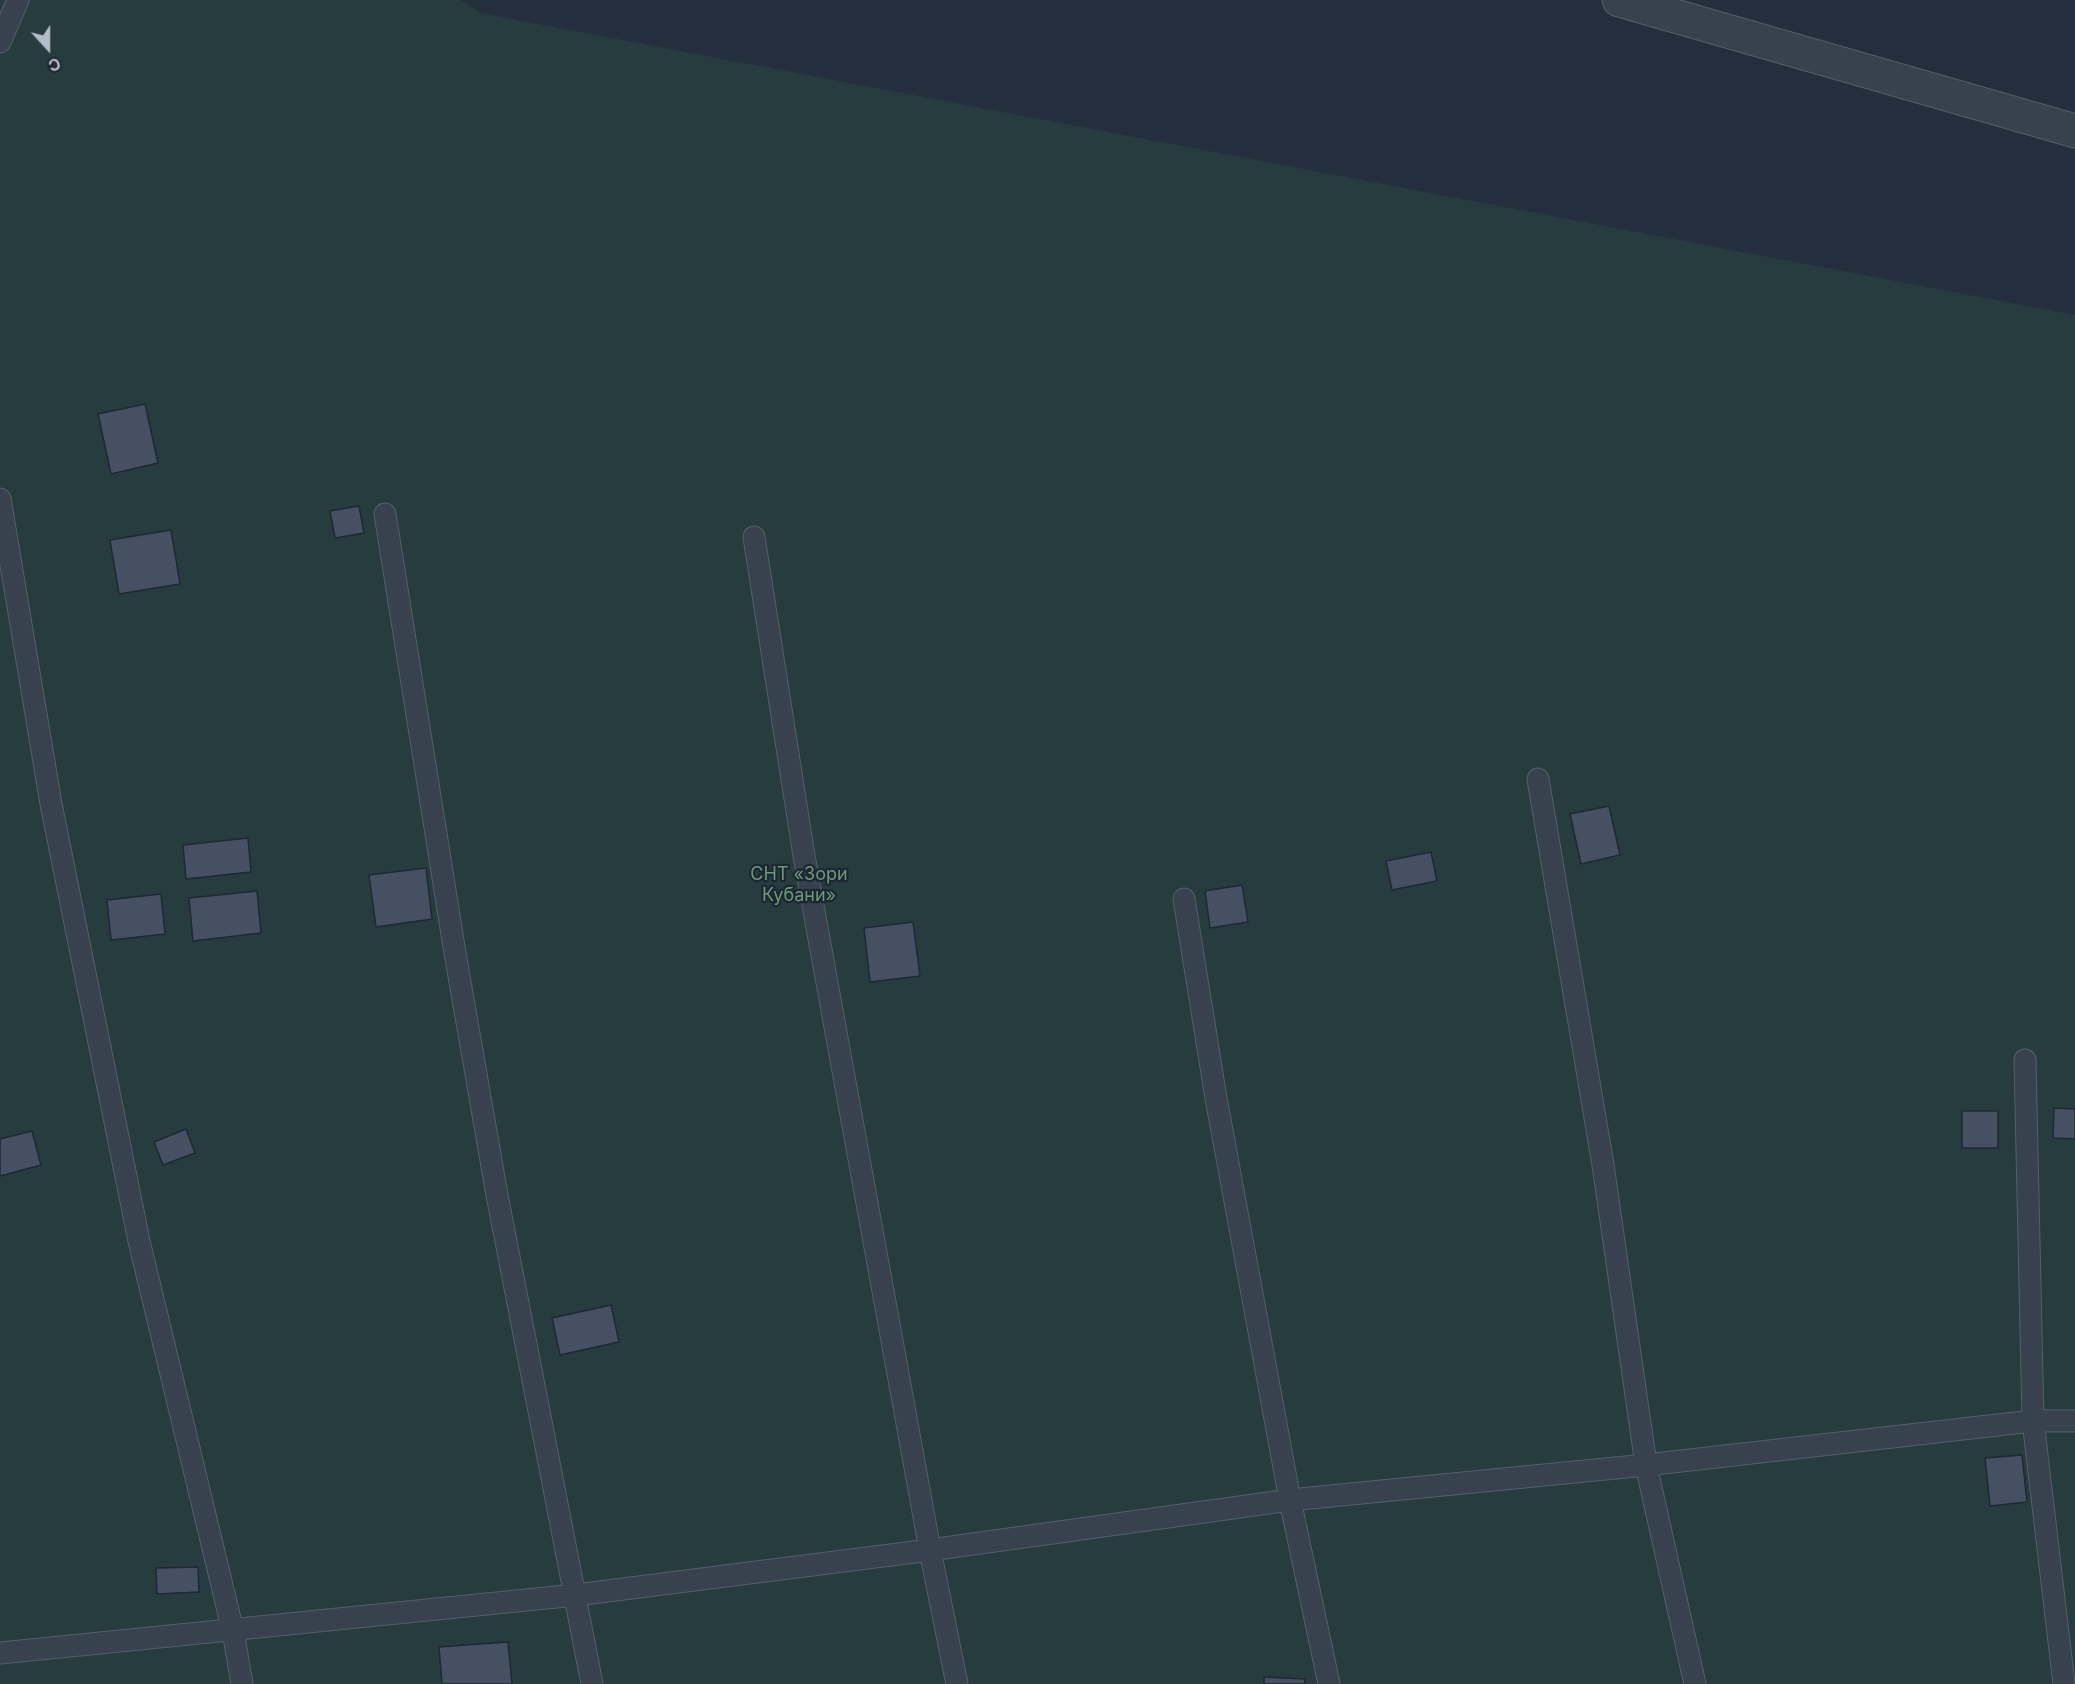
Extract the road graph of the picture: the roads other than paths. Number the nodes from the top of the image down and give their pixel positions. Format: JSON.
{"nodes":[{"id":1,"x":18,"y":0,"type":"edge"},
{"id":2,"x":1619,"y":0,"type":"edge"},
{"id":3,"x":0,"y":42,"type":"edge"},
{"id":4,"x":2075,"y":131,"type":"edge"},
{"id":5,"x":0,"y":499,"type":"edge"},
{"id":6,"x":385,"y":514,"type":"dead end"},
{"id":7,"x":754,"y":537,"type":"dead end"},
{"id":8,"x":1538,"y":779,"type":"dead end"},
{"id":9,"x":1184,"y":898,"type":"dead end"},
{"id":10,"x":2025,"y":1060,"type":"dead end"},
{"id":11,"x":2033,"y":1421,"type":"junction"},
{"id":12,"x":2075,"y":1421,"type":"edge"},
{"id":13,"x":1646,"y":1465,"type":"junction"},
{"id":14,"x":1290,"y":1500,"type":"junction"},
{"id":15,"x":930,"y":1550,"type":"junction"},
{"id":16,"x":576,"y":1595,"type":"junction"},
{"id":17,"x":233,"y":1631,"type":"junction"},
{"id":18,"x":0,"y":1653,"type":"edge"},
{"id":19,"x":242,"y":1684,"type":"edge"},
{"id":20,"x":592,"y":1684,"type":"edge"},
{"id":21,"x":957,"y":1684,"type":"edge"},
{"id":22,"x":1329,"y":1684,"type":"edge"},
{"id":23,"x":1695,"y":1684,"type":"edge"},
{"id":24,"x":2064,"y":1684,"type":"edge"}],
"edges":[{"from":1,"to":3,"type":"lane"},
{"from":2,"to":4,"type":"street"},
{"from":5,"to":17,"type":"lane"},
{"from":6,"to":16,"type":"lane"},
{"from":7,"to":15,"type":"lane"},
{"from":8,"to":13,"type":"lane"},
{"from":9,"to":14,"type":"lane"},
{"from":10,"to":11,"type":"lane"},
{"from":11,"to":12,"type":"lane"},
{"from":11,"to":13,"type":"lane"},
{"from":11,"to":24,"type":"lane"},
{"from":13,"to":14,"type":"lane"},
{"from":13,"to":23,"type":"lane"},
{"from":14,"to":15,"type":"lane"},
{"from":14,"to":22,"type":"lane"},
{"from":15,"to":16,"type":"lane"},
{"from":15,"to":21,"type":"lane"},
{"from":16,"to":17,"type":"lane"},
{"from":16,"to":20,"type":"lane"},
{"from":17,"to":18,"type":"lane"},
{"from":17,"to":19,"type":"lane"}]}
